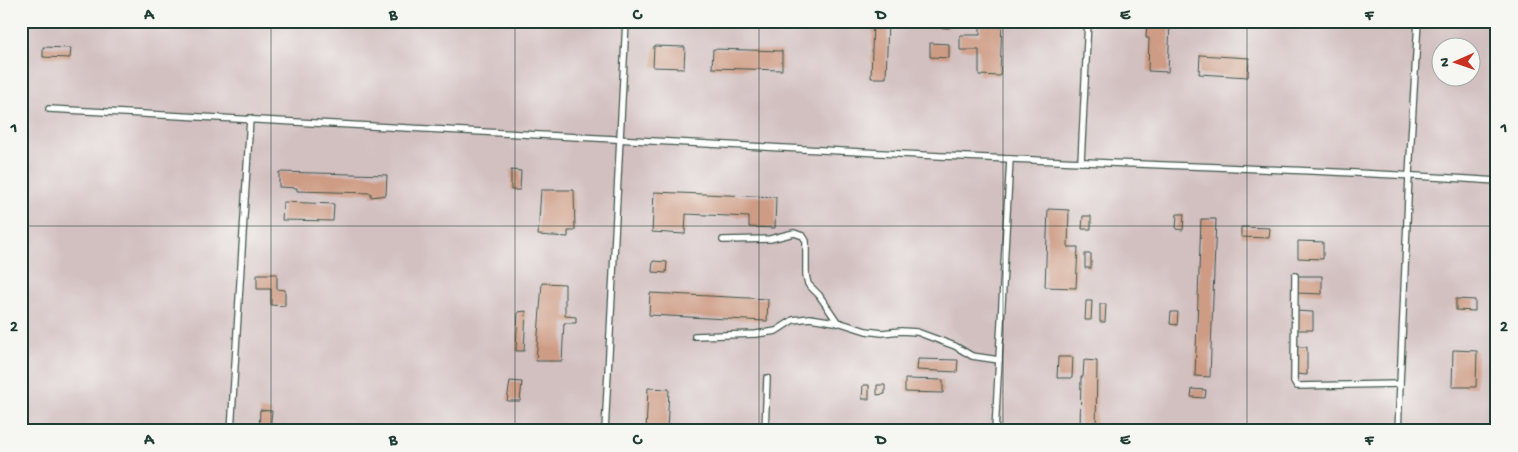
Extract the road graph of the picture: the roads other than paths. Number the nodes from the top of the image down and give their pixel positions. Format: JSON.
{"nodes":[{"id":1,"x":626,"y":21,"type":"edge"},
{"id":2,"x":1088,"y":21,"type":"edge"},
{"id":3,"x":1418,"y":21,"type":"edge"},
{"id":4,"x":49,"y":110,"type":"dead end"},
{"id":5,"x":250,"y":118,"type":"junction"},
{"id":6,"x":620,"y":140,"type":"junction"},
{"id":7,"x":1010,"y":159,"type":"junction"},
{"id":8,"x":1081,"y":162,"type":"junction"},
{"id":9,"x":1409,"y":176,"type":"junction"},
{"id":10,"x":1497,"y":181,"type":"edge"},
{"id":11,"x":723,"y":240,"type":"dead end"},
{"id":12,"x":1295,"y":276,"type":"dead end"},
{"id":13,"x":838,"y":323,"type":"junction"},
{"id":14,"x":694,"y":336,"type":"dead end"},
{"id":15,"x":999,"y":360,"type":"junction"},
{"id":16,"x":767,"y":378,"type":"dead end"},
{"id":17,"x":1400,"y":384,"type":"junction"},
{"id":18,"x":231,"y":431,"type":"edge"},
{"id":19,"x":605,"y":431,"type":"edge"},
{"id":20,"x":765,"y":431,"type":"edge"},
{"id":21,"x":995,"y":431,"type":"edge"},
{"id":22,"x":1398,"y":431,"type":"edge"}],
"edges":[{"from":1,"to":6,"type":"lane"},
{"from":2,"to":8,"type":"lane"},
{"from":3,"to":9,"type":"lane"},
{"from":4,"to":5,"type":"lane"},
{"from":5,"to":6,"type":"lane"},
{"from":5,"to":18,"type":"lane"},
{"from":6,"to":7,"type":"lane"},
{"from":6,"to":19,"type":"lane"},
{"from":7,"to":8,"type":"lane"},
{"from":7,"to":15,"type":"lane"},
{"from":8,"to":9,"type":"lane"},
{"from":9,"to":10,"type":"lane"},
{"from":9,"to":17,"type":"lane"},
{"from":11,"to":13,"type":"lane"},
{"from":12,"to":17,"type":"lane"},
{"from":13,"to":14,"type":"lane"},
{"from":13,"to":15,"type":"lane"},
{"from":15,"to":21,"type":"lane"},
{"from":16,"to":20,"type":"lane"},
{"from":17,"to":22,"type":"lane"}]}
